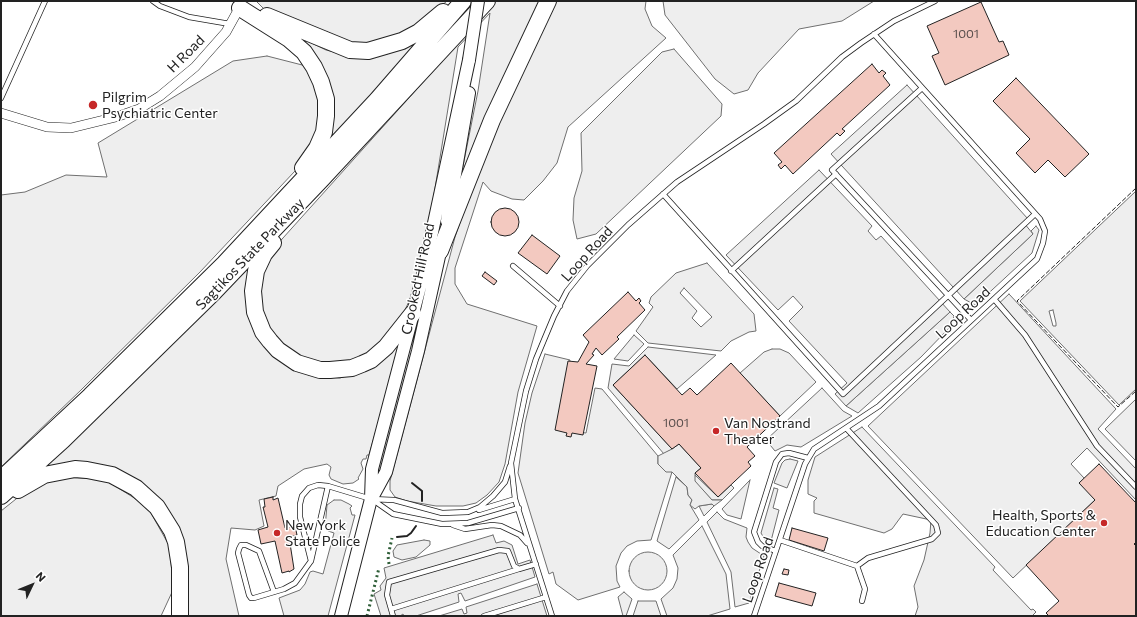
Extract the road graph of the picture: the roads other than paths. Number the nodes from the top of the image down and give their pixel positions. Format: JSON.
{"nodes":[{"id":1,"x":45,"y":1,"type":"edge"},
{"id":2,"x":153,"y":1,"type":"edge"},
{"id":3,"x":455,"y":1,"type":"edge"},
{"id":4,"x":463,"y":1,"type":"edge"},
{"id":5,"x":478,"y":1,"type":"edge"},
{"id":6,"x":487,"y":1,"type":"edge"},
{"id":7,"x":548,"y":1,"type":"edge"},
{"id":8,"x":935,"y":1,"type":"edge"},
{"id":9,"x":241,"y":4,"type":"edge"},
{"id":10,"x":230,"y":24,"type":"junction"},
{"id":11,"x":874,"y":34,"type":"junction"},
{"id":12,"x":469,"y":60,"type":"junction"},
{"id":13,"x":922,"y":88,"type":"junction"},
{"id":14,"x":1,"y":98,"type":"edge"},
{"id":15,"x":1,"y":113,"type":"edge"},
{"id":16,"x":836,"y":174,"type":"junction"},
{"id":17,"x":321,"y":180,"type":"junction"},
{"id":18,"x":663,"y":194,"type":"junction"},
{"id":19,"x":1035,"y":214,"type":"junction"},
{"id":20,"x":440,"y":251,"type":"junction"},
{"id":21,"x":224,"y":264,"type":"junction"},
{"id":22,"x":513,"y":266,"type":"dead end"},
{"id":23,"x":731,"y":271,"type":"junction"},
{"id":24,"x":948,"y":295,"type":"junction"},
{"id":25,"x":994,"y":299,"type":"junction"},
{"id":26,"x":560,"y":306,"type":"junction"},
{"id":27,"x":413,"y":313,"type":"junction"},
{"id":28,"x":971,"y":320,"type":"junction"},
{"id":29,"x":846,"y":428,"type":"junction"},
{"id":30,"x":808,"y":458,"type":"junction"},
{"id":31,"x":511,"y":463,"type":"junction"},
{"id":32,"x":1,"y":479,"type":"edge"},
{"id":33,"x":328,"y":486,"type":"junction"},
{"id":34,"x":1136,"y":487,"type":"edge"},
{"id":35,"x":1,"y":496,"type":"edge"},
{"id":36,"x":371,"y":499,"type":"junction"},
{"id":37,"x":516,"y":499,"type":"junction"},
{"id":38,"x":1,"y":501,"type":"edge"},
{"id":39,"x":519,"y":508,"type":"junction"},
{"id":40,"x":468,"y":512,"type":"junction"},
{"id":41,"x":449,"y":524,"type":"junction"},
{"id":42,"x":780,"y":540,"type":"junction"},
{"id":43,"x":529,"y":545,"type":"junction"},
{"id":44,"x":776,"y":552,"type":"junction"},
{"id":45,"x":311,"y":561,"type":"junction"},
{"id":46,"x":536,"y":564,"type":"junction"},
{"id":47,"x":857,"y":566,"type":"junction"},
{"id":48,"x":519,"y":569,"type":"junction"},
{"id":49,"x":180,"y":592,"type":"junction"},
{"id":50,"x":274,"y":592,"type":"junction"},
{"id":51,"x":546,"y":597,"type":"junction"},
{"id":52,"x":862,"y":600,"type":"dead end"},
{"id":53,"x":391,"y":609,"type":"junction"},
{"id":54,"x":169,"y":616,"type":"edge"},
{"id":55,"x":180,"y":616,"type":"edge"},
{"id":56,"x":341,"y":616,"type":"edge"},
{"id":57,"x":393,"y":616,"type":"edge"},
{"id":58,"x":484,"y":616,"type":"edge"},
{"id":59,"x":552,"y":616,"type":"edge"},
{"id":60,"x":754,"y":616,"type":"edge"}],
"edges":[{"from":1,"to":14,"type":"lane"},
{"from":2,"to":10,"type":"lane"},
{"from":3,"to":9,"type":"highway"},
{"from":4,"to":21,"type":"highway","name":"Sagtikos State Parkway"},
{"from":5,"to":12,"type":"main road","name":"Crooked Hill Road","bridge":true},
{"from":6,"to":17,"type":"highway","name":"Sagtikos State Parkway"},
{"from":7,"to":20,"type":"highway"},
{"from":8,"to":11,"type":"lane","name":"Loop Road"},
{"from":9,"to":10,"type":"street","name":"H Road"},
{"from":9,"to":21,"type":"highway"},
{"from":10,"to":15,"type":"street","name":"H Road"},
{"from":11,"to":13,"type":"lane","name":"Loop Road"},
{"from":11,"to":18,"type":"lane","name":"Loop Road"},
{"from":12,"to":20,"type":"main road","name":"Crooked Hill Road"},
{"from":12,"to":27,"type":"main road","name":"Crooked Hill Road"},
{"from":13,"to":16,"type":"lane"},
{"from":13,"to":19,"type":"lane","name":"Loop Road"},
{"from":16,"to":23,"type":"lane"},
{"from":16,"to":24,"type":"lane"},
{"from":17,"to":27,"type":"highway"},
{"from":17,"to":35,"type":"highway","name":"Sagtikos State Parkway"},
{"from":18,"to":23,"type":"lane"},
{"from":18,"to":26,"type":"lane","name":"Loop Road"},
{"from":19,"to":24,"type":"lane"},
{"from":19,"to":25,"type":"lane","name":"Loop Road"},
{"from":20,"to":36,"type":"main road","name":"Crooked Hill Road"},
{"from":21,"to":32,"type":"highway","name":"Sagtikos State Parkway"},
{"from":22,"to":26,"type":"lane"},
{"from":23,"to":24,"type":"lane"},
{"from":24,"to":28,"type":"lane"},
{"from":25,"to":28,"type":"lane","name":"Loop Road"},
{"from":25,"to":34,"type":"lane"},
{"from":26,"to":31,"type":"lane","name":"Loop Road"},
{"from":27,"to":36,"type":"main road","name":"Crooked Hill Road"},
{"from":28,"to":29,"type":"lane","name":"Loop Road"},
{"from":29,"to":30,"type":"lane","name":"Loop Road"},
{"from":29,"to":47,"type":"lane"},
{"from":30,"to":42,"type":"lane","name":"Loop Road"},
{"from":30,"to":44,"type":"lane"},
{"from":31,"to":37,"type":"lane","name":"Loop Road"},
{"from":31,"to":40,"type":"lane"},
{"from":33,"to":36,"type":"lane"},
{"from":33,"to":45,"type":"lane"},
{"from":33,"to":45,"type":"lane"},
{"from":36,"to":40,"type":"lane"},
{"from":36,"to":41,"type":"lane"},
{"from":36,"to":56,"type":"main road","name":"Crooked Hill Road"},
{"from":37,"to":39,"type":"lane","name":"Loop Road"},
{"from":37,"to":40,"type":"lane"},
{"from":38,"to":49,"type":"highway"},
{"from":39,"to":41,"type":"lane"},
{"from":39,"to":43,"type":"lane","name":"Loop Road"},
{"from":41,"to":43,"type":"lane"},
{"from":42,"to":44,"type":"lane","name":"Loop Road"},
{"from":42,"to":47,"type":"lane"},
{"from":43,"to":46,"type":"lane","name":"Loop Road"},
{"from":44,"to":60,"type":"lane","name":"Loop Road"},
{"from":45,"to":50,"type":"lane"},
{"from":46,"to":48,"type":"lane"},
{"from":46,"to":51,"type":"lane","name":"Loop Road"},
{"from":47,"to":52,"type":"lane"},
{"from":48,"to":53,"type":"lane"},
{"from":48,"to":53,"type":"lane"},
{"from":49,"to":54,"type":"highway"},
{"from":49,"to":55,"type":"highway"},
{"from":50,"to":50,"type":"lane"},
{"from":51,"to":58,"type":"lane"},
{"from":51,"to":59,"type":"lane","name":"Loop Road"},
{"from":53,"to":57,"type":"lane"}]}
